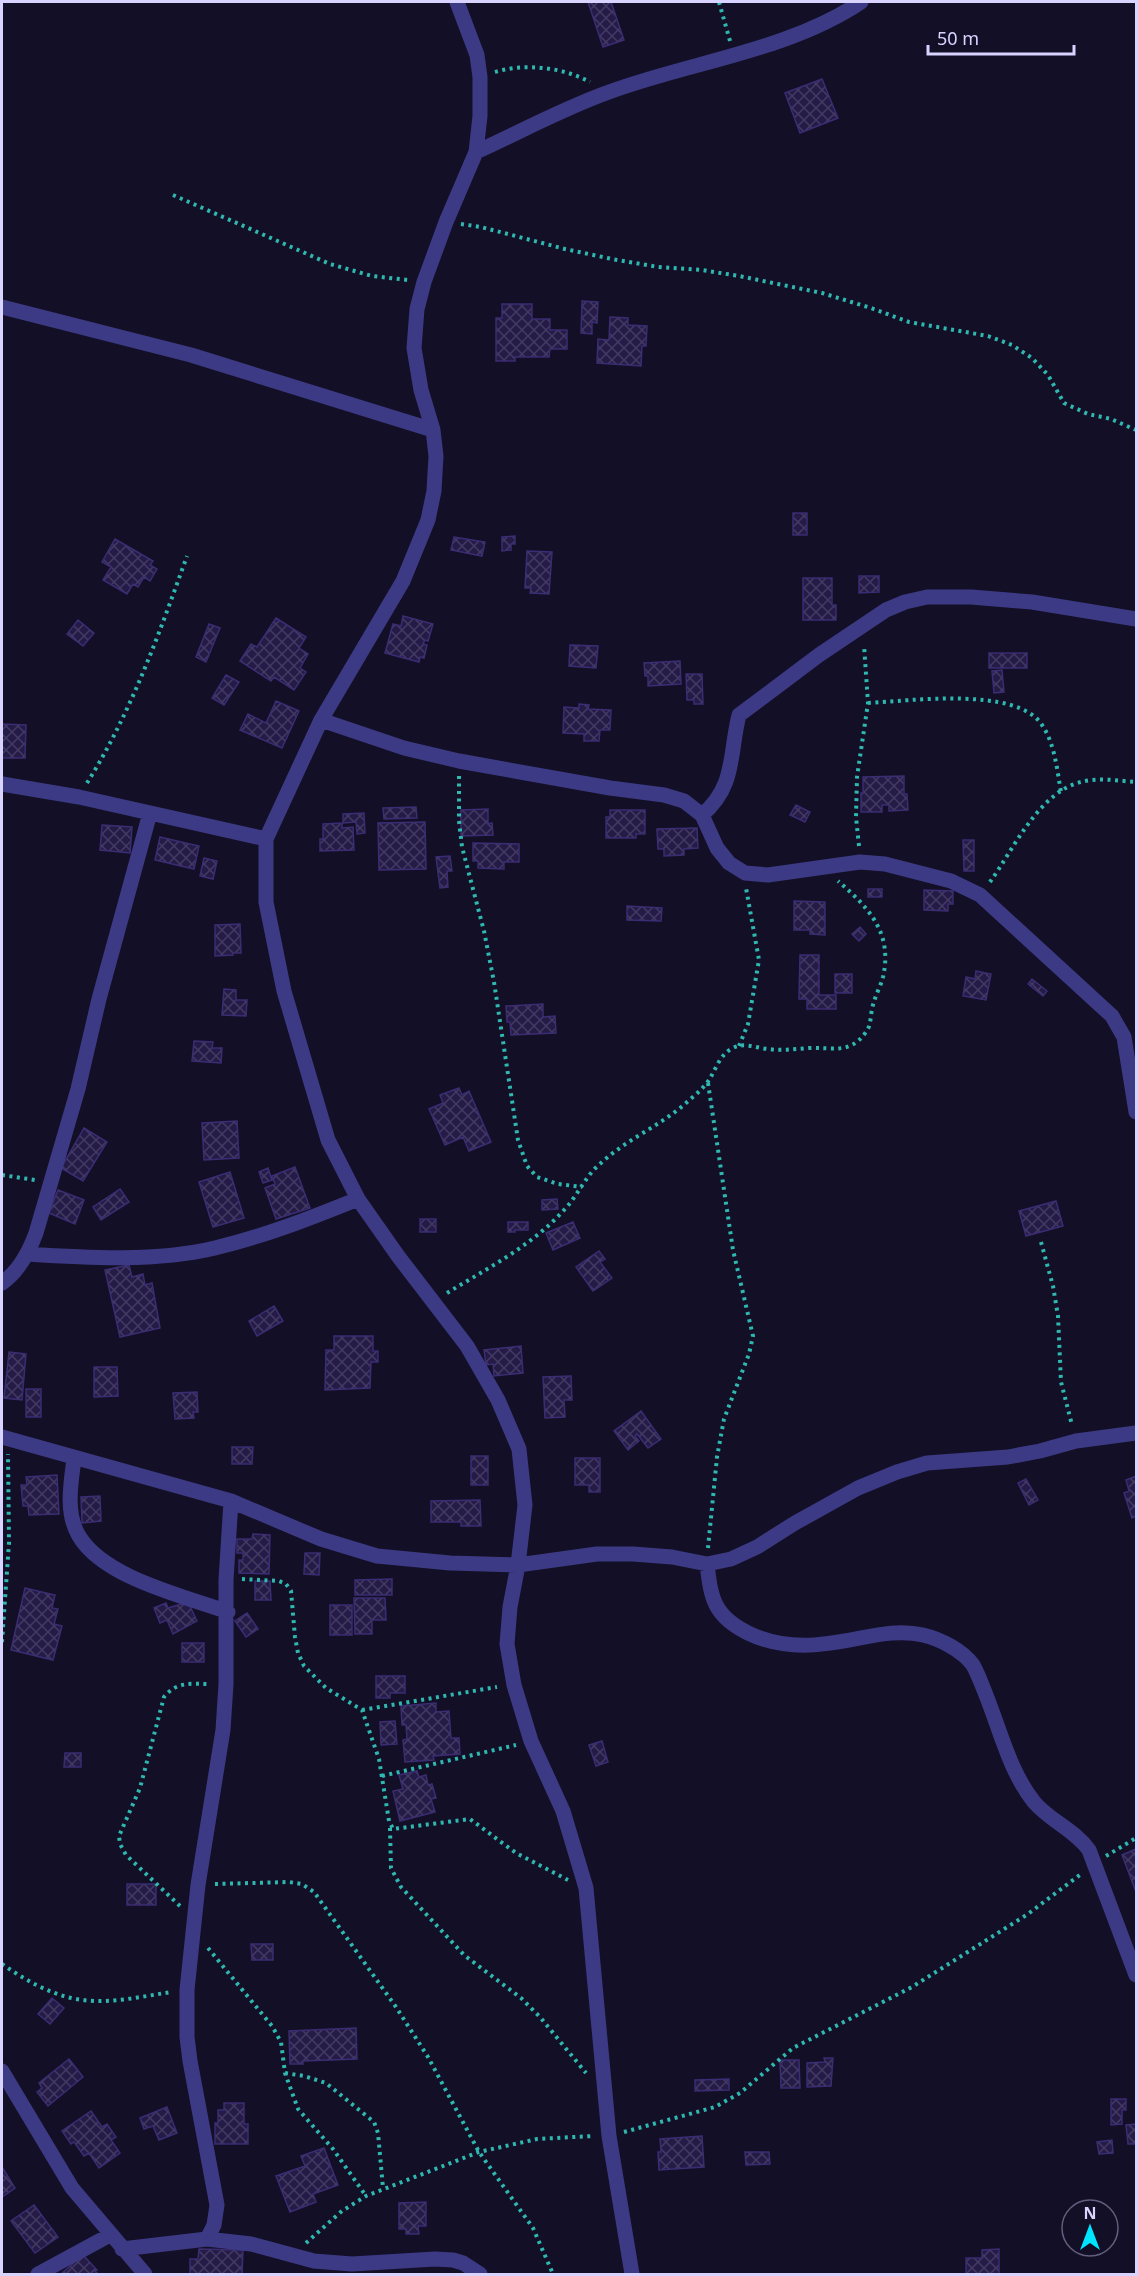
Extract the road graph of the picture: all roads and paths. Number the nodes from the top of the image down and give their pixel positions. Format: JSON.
{"nodes":[{"id":1,"x":457,"y":2,"type":"edge"},
{"id":2,"x":718,"y":2,"type":"edge"},
{"id":3,"x":861,"y":2,"type":"edge"},
{"id":4,"x":734,"y":55,"type":"junction"},
{"id":5,"x":480,"y":77,"type":"junction"},
{"id":6,"x":609,"y":92,"type":"junction"},
{"id":7,"x":476,"y":152,"type":"junction"},
{"id":8,"x":173,"y":195,"type":"dead end"},
{"id":9,"x":446,"y":222,"type":"junction"},
{"id":10,"x":424,"y":282,"type":"junction"},
{"id":11,"x":2,"y":307,"type":"edge"},
{"id":12,"x":433,"y":430,"type":"junction"},
{"id":13,"x":1137,"y":430,"type":"edge"},
{"id":14,"x":187,"y":556,"type":"dead end"},
{"id":15,"x":1137,"y":619,"type":"edge"},
{"id":16,"x":862,"y":626,"type":"junction"},
{"id":17,"x":868,"y":703,"type":"junction"},
{"id":18,"x":321,"y":720,"type":"junction"},
{"id":19,"x":459,"y":761,"type":"junction"},
{"id":20,"x":1137,"y":782,"type":"edge"},
{"id":21,"x":2,"y":784,"type":"edge"},
{"id":22,"x":1061,"y":792,"type":"junction"},
{"id":23,"x":79,"y":797,"type":"junction"},
{"id":24,"x":150,"y":813,"type":"junction"},
{"id":25,"x":702,"y":815,"type":"junction"},
{"id":26,"x":266,"y":839,"type":"junction"},
{"id":27,"x":860,"y":862,"type":"junction"},
{"id":28,"x":823,"y":869,"type":"junction"},
{"id":29,"x":745,"y":873,"type":"junction"},
{"id":30,"x":980,"y":895,"type":"junction"},
{"id":31,"x":740,"y":1046,"type":"junction"},
{"id":32,"x":708,"y":1082,"type":"junction"},
{"id":33,"x":1137,"y":1112,"type":"edge"},
{"id":34,"x":2,"y":1175,"type":"edge"},
{"id":35,"x":51,"y":1182,"type":"junction"},
{"id":36,"x":582,"y":1187,"type":"junction"},
{"id":37,"x":358,"y":1199,"type":"junction"},
{"id":38,"x":1041,"y":1242,"type":"dead end"},
{"id":39,"x":28,"y":1254,"type":"junction"},
{"id":40,"x":2,"y":1283,"type":"edge"},
{"id":41,"x":434,"y":1302,"type":"junction"},
{"id":42,"x":1137,"y":1433,"type":"edge"},
{"id":43,"x":5,"y":1438,"type":"edge"},
{"id":44,"x":1076,"y":1440,"type":"junction"},
{"id":45,"x":74,"y":1459,"type":"junction"},
{"id":46,"x":231,"y":1501,"type":"junction"},
{"id":47,"x":707,"y":1564,"type":"junction"},
{"id":48,"x":518,"y":1565,"type":"junction"},
{"id":49,"x":226,"y":1580,"type":"junction"},
{"id":50,"x":228,"y":1612,"type":"junction"},
{"id":51,"x":2,"y":1642,"type":"edge"},
{"id":52,"x":226,"y":1684,"type":"junction"},
{"id":53,"x":514,"y":1685,"type":"junction"},
{"id":54,"x":362,"y":1710,"type":"junction"},
{"id":55,"x":531,"y":1741,"type":"junction"},
{"id":56,"x":382,"y":1776,"type":"junction"},
{"id":57,"x":390,"y":1826,"type":"junction"},
{"id":58,"x":1137,"y":1838,"type":"edge"},
{"id":59,"x":1095,"y":1862,"type":"junction"},
{"id":60,"x":198,"y":1885,"type":"junction"},
{"id":61,"x":586,"y":1888,"type":"junction"},
{"id":62,"x":194,"y":1924,"type":"junction"},
{"id":63,"x":2,"y":1964,"type":"edge"},
{"id":64,"x":1137,"y":1975,"type":"edge"},
{"id":65,"x":186,"y":1990,"type":"junction"},
{"id":66,"x":2,"y":2071,"type":"edge"},
{"id":67,"x":285,"y":2073,"type":"junction"},
{"id":68,"x":604,"y":2090,"type":"junction"},
{"id":69,"x":609,"y":2136,"type":"junction"},
{"id":70,"x":479,"y":2152,"type":"junction"},
{"id":71,"x":383,"y":2188,"type":"junction"},
{"id":72,"x":366,"y":2196,"type":"junction"},
{"id":73,"x":110,"y":2235,"type":"junction"},
{"id":74,"x":207,"y":2239,"type":"junction"},
{"id":75,"x":122,"y":2249,"type":"junction"},
{"id":76,"x":284,"y":2254,"type":"junction"},
{"id":77,"x":405,"y":2261,"type":"junction"},
{"id":78,"x":38,"y":2274,"type":"edge"},
{"id":79,"x":145,"y":2274,"type":"edge"},
{"id":80,"x":416,"y":2274,"type":"edge"},
{"id":81,"x":480,"y":2274,"type":"edge"},
{"id":82,"x":553,"y":2274,"type":"edge"},
{"id":83,"x":632,"y":2274,"type":"edge"}],
"edges":[{"from":1,"to":5,"type":"street"},
{"from":2,"to":4,"type":"path"},
{"from":3,"to":4,"type":"street"},
{"from":4,"to":6,"type":"street"},
{"from":5,"to":6,"type":"path"},
{"from":5,"to":7,"type":"street"},
{"from":6,"to":7,"type":"street"},
{"from":7,"to":9,"type":"street"},
{"from":8,"to":10,"type":"path"},
{"from":9,"to":10,"type":"street"},
{"from":9,"to":13,"type":"path"},
{"from":10,"to":12,"type":"street"},
{"from":11,"to":12,"type":"street"},
{"from":12,"to":18,"type":"street"},
{"from":14,"to":23,"type":"path"},
{"from":15,"to":16,"type":"street"},
{"from":16,"to":17,"type":"path"},
{"from":16,"to":25,"type":"street"},
{"from":17,"to":22,"type":"path"},
{"from":17,"to":27,"type":"path"},
{"from":18,"to":19,"type":"street"},
{"from":18,"to":26,"type":"street"},
{"from":19,"to":25,"type":"street"},
{"from":19,"to":36,"type":"path"},
{"from":20,"to":22,"type":"path"},
{"from":21,"to":23,"type":"street"},
{"from":22,"to":30,"type":"path"},
{"from":23,"to":24,"type":"street"},
{"from":24,"to":26,"type":"street"},
{"from":24,"to":35,"type":"street"},
{"from":25,"to":29,"type":"street"},
{"from":26,"to":37,"type":"street"},
{"from":27,"to":28,"type":"street"},
{"from":27,"to":30,"type":"street"},
{"from":28,"to":29,"type":"street"},
{"from":28,"to":31,"type":"path"},
{"from":29,"to":31,"type":"path"},
{"from":30,"to":33,"type":"street"},
{"from":31,"to":32,"type":"path"},
{"from":32,"to":36,"type":"path"},
{"from":32,"to":47,"type":"path"},
{"from":34,"to":35,"type":"path"},
{"from":35,"to":39,"type":"street"},
{"from":36,"to":41,"type":"path"},
{"from":37,"to":39,"type":"street"},
{"from":37,"to":41,"type":"street"},
{"from":38,"to":44,"type":"path"},
{"from":39,"to":40,"type":"street"},
{"from":41,"to":48,"type":"street"},
{"from":42,"to":44,"type":"street"},
{"from":43,"to":45,"type":"street"},
{"from":43,"to":51,"type":"path"},
{"from":44,"to":47,"type":"street"},
{"from":45,"to":46,"type":"street"},
{"from":45,"to":50,"type":"street"},
{"from":46,"to":48,"type":"street"},
{"from":46,"to":49,"type":"street"},
{"from":47,"to":48,"type":"street"},
{"from":47,"to":59,"type":"street"},
{"from":48,"to":53,"type":"street"},
{"from":49,"to":50,"type":"street"},
{"from":49,"to":54,"type":"path"},
{"from":50,"to":52,"type":"street"},
{"from":52,"to":60,"type":"street"},
{"from":52,"to":62,"type":"path"},
{"from":53,"to":54,"type":"path"},
{"from":53,"to":55,"type":"street"},
{"from":54,"to":56,"type":"path"},
{"from":55,"to":56,"type":"path"},
{"from":55,"to":61,"type":"street"},
{"from":56,"to":57,"type":"path"},
{"from":57,"to":61,"type":"path"},
{"from":57,"to":68,"type":"path"},
{"from":58,"to":59,"type":"path"},
{"from":59,"to":64,"type":"street"},
{"from":59,"to":69,"type":"path"},
{"from":60,"to":62,"type":"street"},
{"from":60,"to":70,"type":"path"},
{"from":61,"to":68,"type":"street"},
{"from":62,"to":65,"type":"street"},
{"from":62,"to":67,"type":"path"},
{"from":63,"to":65,"type":"path"},
{"from":65,"to":74,"type":"street"},
{"from":66,"to":73,"type":"street"},
{"from":67,"to":71,"type":"path"},
{"from":67,"to":72,"type":"path"},
{"from":68,"to":69,"type":"street"},
{"from":69,"to":70,"type":"path"},
{"from":69,"to":83,"type":"street"},
{"from":70,"to":71,"type":"path"},
{"from":70,"to":82,"type":"path"},
{"from":71,"to":72,"type":"path"},
{"from":72,"to":76,"type":"path"},
{"from":73,"to":75,"type":"street"},
{"from":73,"to":78,"type":"street"},
{"from":74,"to":75,"type":"street"},
{"from":74,"to":76,"type":"street"},
{"from":75,"to":79,"type":"street"},
{"from":76,"to":77,"type":"street"},
{"from":77,"to":80,"type":"street"},
{"from":77,"to":81,"type":"street"}]}
